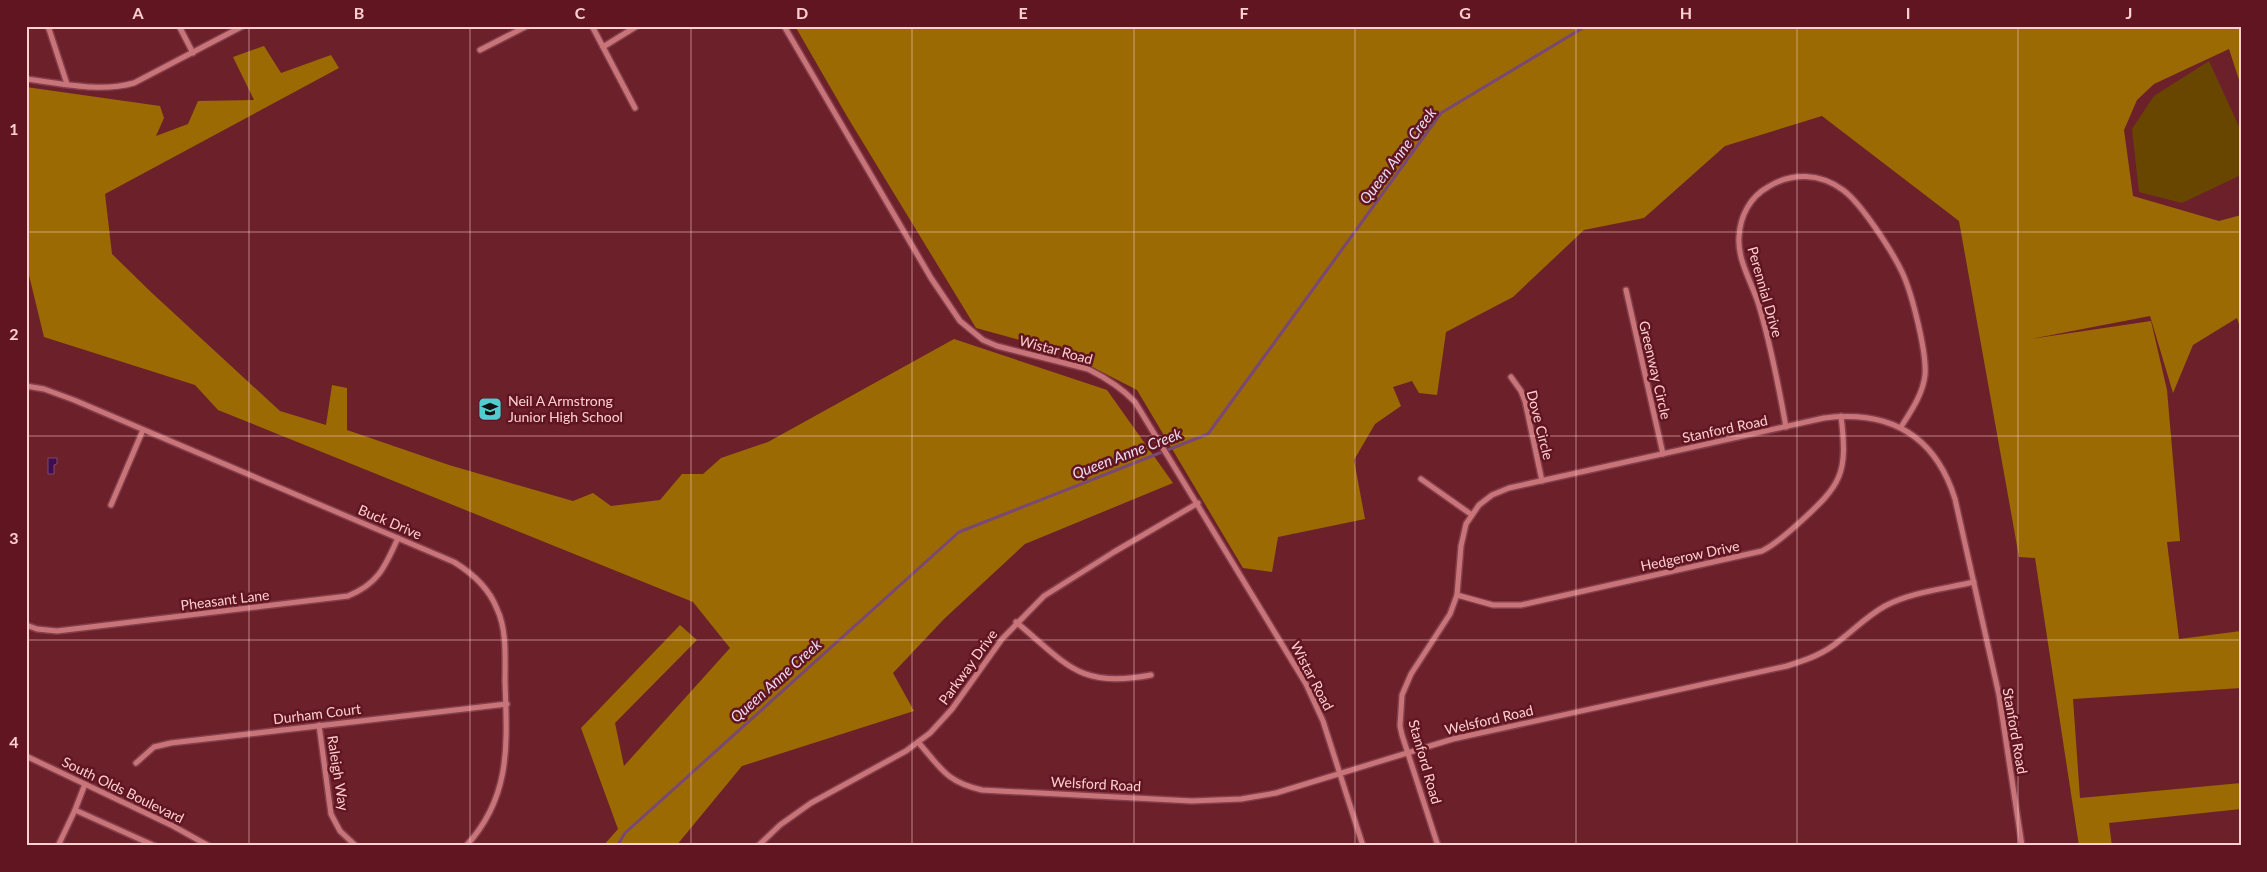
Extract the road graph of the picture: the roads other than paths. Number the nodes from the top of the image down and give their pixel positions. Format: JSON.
{"nodes":[{"id":1,"x":48,"y":26,"type":"edge"},
{"id":2,"x":179,"y":26,"type":"edge"},
{"id":3,"x":243,"y":26,"type":"edge"},
{"id":4,"x":527,"y":26,"type":"edge"},
{"id":5,"x":592,"y":26,"type":"edge"},
{"id":6,"x":637,"y":26,"type":"edge"},
{"id":7,"x":784,"y":26,"type":"edge"},
{"id":8,"x":603,"y":47,"type":"junction"},
{"id":9,"x":480,"y":50,"type":"dead end"},
{"id":10,"x":194,"y":52,"type":"junction"},
{"id":11,"x":26,"y":80,"type":"edge"},
{"id":12,"x":67,"y":84,"type":"junction"},
{"id":13,"x":636,"y":108,"type":"dead end"},
{"id":14,"x":1626,"y":290,"type":"dead end"},
{"id":15,"x":1511,"y":377,"type":"dead end"},
{"id":16,"x":26,"y":386,"type":"edge"},
{"id":17,"x":1841,"y":416,"type":"junction"},
{"id":18,"x":1786,"y":427,"type":"junction"},
{"id":19,"x":1901,"y":427,"type":"junction"},
{"id":20,"x":143,"y":430,"type":"junction"},
{"id":21,"x":1663,"y":454,"type":"junction"},
{"id":22,"x":1421,"y":479,"type":"dead end"},
{"id":23,"x":1542,"y":481,"type":"junction"},
{"id":24,"x":1198,"y":503,"type":"junction"},
{"id":25,"x":111,"y":506,"type":"dead end"},
{"id":26,"x":1472,"y":514,"type":"junction"},
{"id":27,"x":398,"y":538,"type":"junction"},
{"id":28,"x":1974,"y":582,"type":"junction"},
{"id":29,"x":1457,"y":595,"type":"junction"},
{"id":30,"x":1016,"y":622,"type":"junction"},
{"id":31,"x":26,"y":624,"type":"edge"},
{"id":32,"x":1151,"y":674,"type":"dead end"},
{"id":33,"x":507,"y":704,"type":"junction"},
{"id":34,"x":319,"y":725,"type":"junction"},
{"id":35,"x":918,"y":742,"type":"junction"},
{"id":36,"x":1408,"y":752,"type":"junction"},
{"id":37,"x":26,"y":756,"type":"edge"},
{"id":38,"x":136,"y":763,"type":"dead end"},
{"id":39,"x":1340,"y":774,"type":"junction"},
{"id":40,"x":85,"y":784,"type":"junction"},
{"id":41,"x":75,"y":810,"type":"junction"},
{"id":42,"x":58,"y":846,"type":"edge"},
{"id":43,"x":155,"y":846,"type":"edge"},
{"id":44,"x":209,"y":846,"type":"edge"},
{"id":45,"x":356,"y":846,"type":"edge"},
{"id":46,"x":466,"y":846,"type":"edge"},
{"id":47,"x":758,"y":846,"type":"edge"},
{"id":48,"x":1364,"y":846,"type":"edge"},
{"id":49,"x":1438,"y":846,"type":"edge"},
{"id":50,"x":2022,"y":846,"type":"edge"}],
"edges":[{"from":1,"to":12,"type":"street"},
{"from":2,"to":10,"type":"street"},
{"from":3,"to":10,"type":"street"},
{"from":4,"to":9,"type":"street"},
{"from":5,"to":8,"type":"street"},
{"from":6,"to":8,"type":"street"},
{"from":7,"to":24,"type":"street","name":"Wistar Road"},
{"from":8,"to":13,"type":"street"},
{"from":10,"to":12,"type":"street"},
{"from":11,"to":12,"type":"street"},
{"from":14,"to":21,"type":"street","name":"Greenway Circle"},
{"from":15,"to":23,"type":"street","name":"Dove Circle"},
{"from":16,"to":20,"type":"street","name":"Buck Drive"},
{"from":17,"to":18,"type":"street","name":"Stanford Road"},
{"from":17,"to":19,"type":"street","name":"Stanford Road"},
{"from":17,"to":29,"type":"street","name":"Hedgerow Drive"},
{"from":18,"to":19,"type":"street","name":"Perennial Drive"},
{"from":18,"to":21,"type":"street","name":"Stanford Road"},
{"from":19,"to":28,"type":"street","name":"Stanford Road"},
{"from":20,"to":25,"type":"street"},
{"from":20,"to":27,"type":"street","name":"Buck Drive"},
{"from":21,"to":23,"type":"street","name":"Stanford Road"},
{"from":22,"to":26,"type":"street"},
{"from":23,"to":26,"type":"street","name":"Stanford Road"},
{"from":24,"to":30,"type":"street","name":"Parkway Drive"},
{"from":24,"to":39,"type":"street","name":"Wistar Road"},
{"from":26,"to":29,"type":"street","name":"Stanford Road"},
{"from":27,"to":31,"type":"street","name":"Pheasant Lane"},
{"from":27,"to":33,"type":"street","name":"Buck Drive"},
{"from":28,"to":36,"type":"street","name":"Welsford Road"},
{"from":28,"to":50,"type":"street","name":"Stanford Road"},
{"from":29,"to":36,"type":"street","name":"Stanford Road"},
{"from":30,"to":32,"type":"street"},
{"from":30,"to":35,"type":"street","name":"Parkway Drive"},
{"from":33,"to":34,"type":"street","name":"Durham Court"},
{"from":33,"to":46,"type":"street","name":"Buck Drive"},
{"from":34,"to":38,"type":"street","name":"Durham Court"},
{"from":34,"to":45,"type":"street","name":"Raleigh Way"},
{"from":35,"to":39,"type":"street","name":"Welsford Road"},
{"from":35,"to":47,"type":"street","name":"Parkway Drive"},
{"from":36,"to":39,"type":"street","name":"Welsford Road"},
{"from":36,"to":49,"type":"street","name":"Stanford Road"},
{"from":37,"to":40,"type":"street","name":"South Olds Boulevard"},
{"from":39,"to":48,"type":"street","name":"Wistar Road"},
{"from":40,"to":41,"type":"street"},
{"from":40,"to":44,"type":"street","name":"South Olds Boulevard"},
{"from":41,"to":42,"type":"street"},
{"from":41,"to":43,"type":"street"}]}
